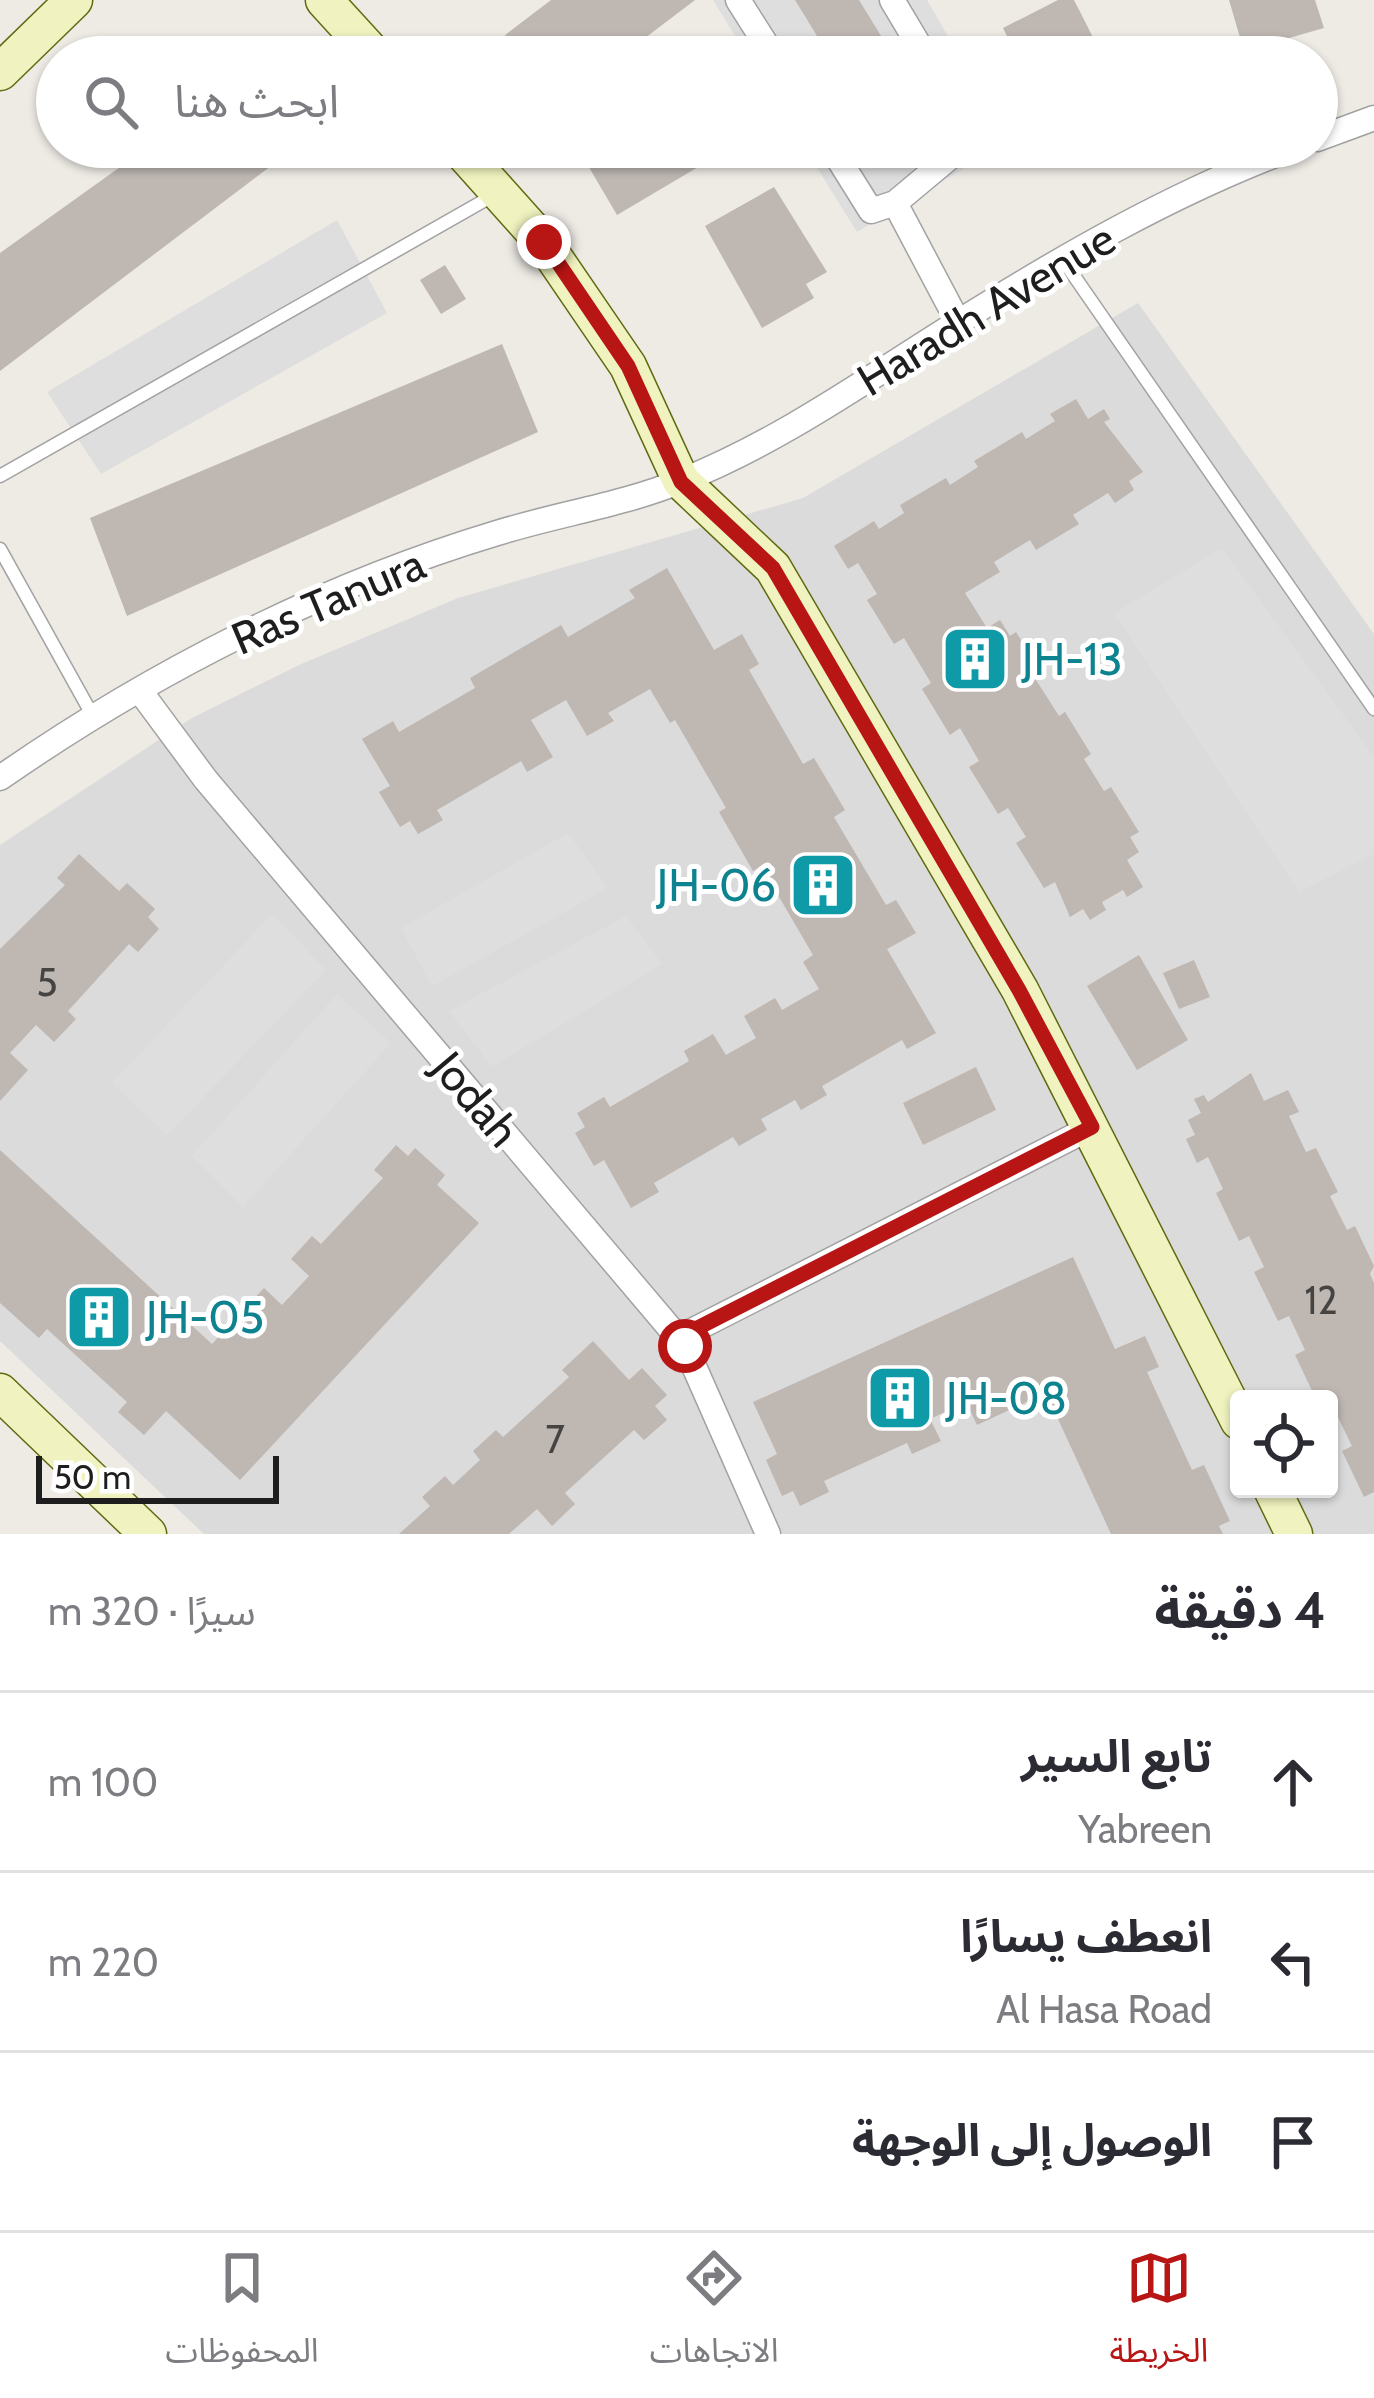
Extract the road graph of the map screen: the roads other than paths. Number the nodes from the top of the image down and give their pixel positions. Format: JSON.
{"nodes":[{"id":1,"x":74,"y":0,"type":"edge"},
{"id":2,"x":324,"y":0,"type":"edge"},
{"id":3,"x":738,"y":0,"type":"edge"},
{"id":4,"x":892,"y":0,"type":"edge"},
{"id":5,"x":37,"y":36,"type":"edge"},
{"id":6,"x":357,"y":36,"type":"edge"},
{"id":7,"x":761,"y":36,"type":"edge"},
{"id":8,"x":913,"y":36,"type":"edge"},
{"id":9,"x":36,"y":37,"type":"edge"},
{"id":10,"x":0,"y":72,"type":"edge"},
{"id":11,"x":1374,"y":118,"type":"edge"},
{"id":12,"x":1338,"y":131,"type":"edge"},
{"id":13,"x":477,"y":168,"type":"edge"},
{"id":14,"x":843,"y":168,"type":"edge"},
{"id":15,"x":937,"y":168,"type":"edge"},
{"id":16,"x":1240,"y":168,"type":"edge"},
{"id":17,"x":499,"y":192,"type":"junction"},
{"id":18,"x":896,"y":203,"type":"junction"},
{"id":19,"x":1064,"y":260,"type":"junction"},
{"id":20,"x":958,"y":322,"type":"junction"},
{"id":21,"x":0,"y":476,"type":"edge"},
{"id":22,"x":681,"y":482,"type":"junction"},
{"id":23,"x":0,"y":549,"type":"edge"},
{"id":24,"x":140,"y":691,"type":"junction"},
{"id":25,"x":1374,"y":709,"type":"edge"},
{"id":26,"x":94,"y":718,"type":"junction"},
{"id":27,"x":0,"y":778,"type":"edge"},
{"id":28,"x":1092,"y":1127,"type":"junction"},
{"id":29,"x":678,"y":1338,"type":"junction"},
{"id":30,"x":0,"y":1392,"type":"edge"},
{"id":31,"x":1230,"y":1403,"type":"edge"},
{"id":32,"x":1277,"y":1498,"type":"edge"},
{"id":33,"x":148,"y":1534,"type":"edge"},
{"id":34,"x":768,"y":1534,"type":"edge"},
{"id":35,"x":1294,"y":1534,"type":"edge"}],
"edges":[{"from":1,"to":5,"type":"main road"},
{"from":2,"to":6,"type":"main road"},
{"from":3,"to":7,"type":"street"},
{"from":4,"to":8,"type":"street"},
{"from":9,"to":10,"type":"main road"},
{"from":11,"to":12,"type":"street"},
{"from":13,"to":17,"type":"main road"},
{"from":14,"to":18,"type":"street"},
{"from":15,"to":18,"type":"street"},
{"from":16,"to":19,"type":"street","name":"Haradh Avenue"},
{"from":17,"to":21,"type":"lane"},
{"from":17,"to":22,"type":"main road"},
{"from":18,"to":20,"type":"street"},
{"from":19,"to":20,"type":"street","name":"Haradh Avenue"},
{"from":19,"to":25,"type":"lane"},
{"from":20,"to":22,"type":"street","name":"Haradh Avenue"},
{"from":22,"to":24,"type":"street","name":"Ras Tanura"},
{"from":22,"to":28,"type":"main road"},
{"from":23,"to":26,"type":"lane"},
{"from":24,"to":26,"type":"street","name":"Ras Tanura"},
{"from":24,"to":29,"type":"street","name":"Jodah"},
{"from":26,"to":27,"type":"street","name":"Ras Tanura"},
{"from":28,"to":29,"type":"street"},
{"from":28,"to":31,"type":"main road"},
{"from":29,"to":34,"type":"street","name":"Jodah"},
{"from":30,"to":33,"type":"main road"},
{"from":32,"to":35,"type":"main road"}]}
